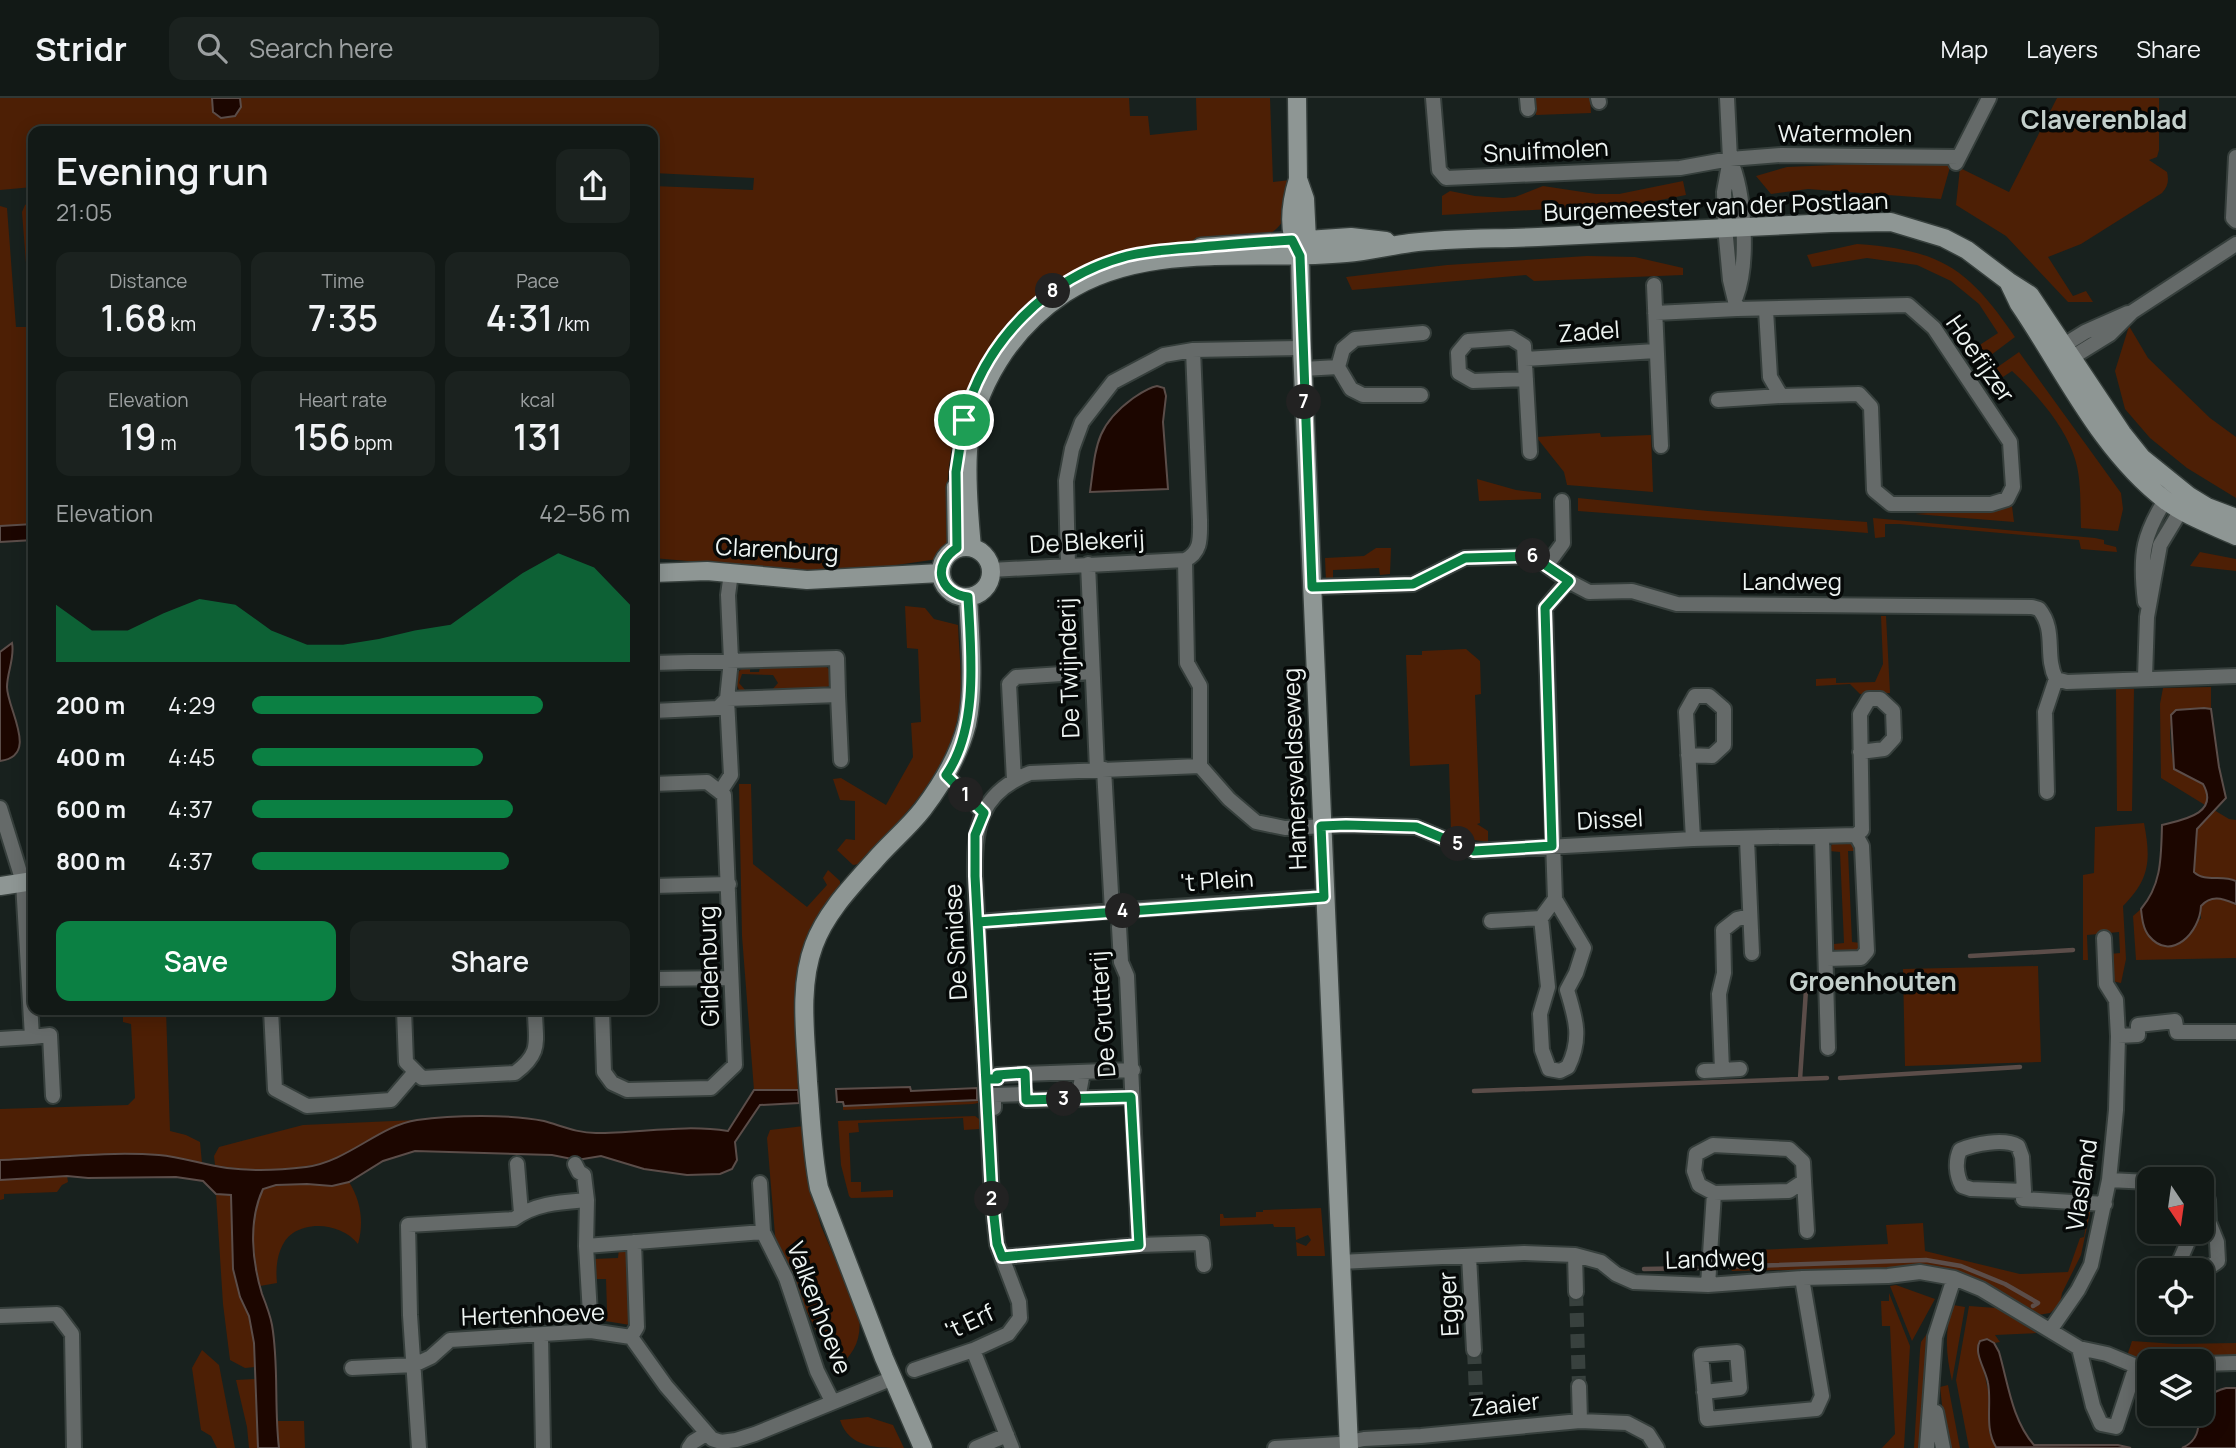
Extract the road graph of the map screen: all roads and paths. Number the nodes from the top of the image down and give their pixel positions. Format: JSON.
{"nodes":[{"id":1,"x":1297,"y":98,"type":"edge"},
{"id":2,"x":1433,"y":98,"type":"edge"},
{"id":3,"x":1727,"y":98,"type":"edge"},
{"id":4,"x":1989,"y":98,"type":"edge"},
{"id":5,"x":2236,"y":157,"type":"edge"},
{"id":6,"x":1730,"y":159,"type":"junction"},
{"id":7,"x":2236,"y":221,"type":"edge"},
{"id":8,"x":1734,"y":227,"type":"junction"},
{"id":9,"x":2236,"y":244,"type":"edge"},
{"id":10,"x":1300,"y":245,"type":"junction"},
{"id":11,"x":1654,"y":285,"type":"dead end"},
{"id":12,"x":1736,"y":303,"type":"junction"},
{"id":13,"x":1766,"y":310,"type":"junction"},
{"id":14,"x":1654,"y":313,"type":"junction"},
{"id":15,"x":1423,"y":333,"type":"dead end"},
{"id":16,"x":1302,"y":348,"type":"junction"},
{"id":17,"x":1193,"y":350,"type":"junction"},
{"id":18,"x":1656,"y":351,"type":"junction"},
{"id":19,"x":2062,"y":355,"type":"junction"},
{"id":20,"x":1525,"y":359,"type":"junction"},
{"id":21,"x":1338,"y":367,"type":"junction"},
{"id":22,"x":1303,"y":369,"type":"junction"},
{"id":23,"x":1526,"y":379,"type":"junction"},
{"id":24,"x":1420,"y":395,"type":"dead end"},
{"id":25,"x":1781,"y":396,"type":"junction"},
{"id":26,"x":1718,"y":400,"type":"dead end"},
{"id":27,"x":1661,"y":446,"type":"dead end"},
{"id":28,"x":1530,"y":452,"type":"dead end"},
{"id":29,"x":2177,"y":498,"type":"junction"},
{"id":30,"x":1562,"y":501,"type":"dead end"},
{"id":31,"x":2236,"y":518,"type":"edge"},
{"id":32,"x":2236,"y":536,"type":"edge"},
{"id":33,"x":965,"y":548,"type":"junction"},
{"id":34,"x":1185,"y":560,"type":"junction"},
{"id":35,"x":1088,"y":564,"type":"junction"},
{"id":36,"x":1547,"y":565,"type":"junction"},
{"id":37,"x":1068,"y":566,"type":"junction"},
{"id":38,"x":991,"y":570,"type":"junction"},
{"id":39,"x":658,"y":573,"type":"edge"},
{"id":40,"x":731,"y":573,"type":"junction"},
{"id":41,"x":941,"y":573,"type":"junction"},
{"id":42,"x":1569,"y":581,"type":"junction"},
{"id":43,"x":1312,"y":587,"type":"junction"},
{"id":44,"x":968,"y":597,"type":"junction"},
{"id":45,"x":731,"y":660,"type":"junction"},
{"id":46,"x":658,"y":663,"type":"edge"},
{"id":47,"x":1092,"y":672,"type":"junction"},
{"id":48,"x":2236,"y":676,"type":"edge"},
{"id":49,"x":2145,"y":677,"type":"junction"},
{"id":50,"x":2056,"y":679,"type":"junction"},
{"id":51,"x":838,"y":695,"type":"junction"},
{"id":52,"x":727,"y":699,"type":"junction"},
{"id":53,"x":658,"y":711,"type":"edge"},
{"id":54,"x":1860,"y":752,"type":"dead end"},
{"id":55,"x":1688,"y":755,"type":"dead end"},
{"id":56,"x":841,"y":760,"type":"dead end"},
{"id":57,"x":1200,"y":766,"type":"junction"},
{"id":58,"x":1100,"y":769,"type":"junction"},
{"id":59,"x":946,"y":775,"type":"junction"},
{"id":60,"x":1014,"y":780,"type":"junction"},
{"id":61,"x":658,"y":784,"type":"edge"},
{"id":62,"x":720,"y":792,"type":"junction"},
{"id":63,"x":2047,"y":792,"type":"dead end"},
{"id":64,"x":0,"y":808,"type":"edge"},
{"id":65,"x":984,"y":813,"type":"junction"},
{"id":66,"x":1321,"y":826,"type":"junction"},
{"id":67,"x":1859,"y":832,"type":"junction"},
{"id":68,"x":1822,"y":837,"type":"junction"},
{"id":69,"x":1693,"y":839,"type":"junction"},
{"id":70,"x":1747,"y":839,"type":"junction"},
{"id":71,"x":1552,"y":846,"type":"junction"},
{"id":72,"x":28,"y":881,"type":"edge"},
{"id":73,"x":729,"y":884,"type":"junction"},
{"id":74,"x":0,"y":886,"type":"edge"},
{"id":75,"x":658,"y":886,"type":"edge"},
{"id":76,"x":1324,"y":897,"type":"junction"},
{"id":77,"x":1555,"y":899,"type":"junction"},
{"id":78,"x":1112,"y":911,"type":"junction"},
{"id":79,"x":1750,"y":916,"type":"junction"},
{"id":80,"x":1541,"y":918,"type":"junction"},
{"id":81,"x":1491,"y":921,"type":"dead end"},
{"id":82,"x":978,"y":922,"type":"junction"},
{"id":83,"x":1119,"y":927,"type":"dead end"},
{"id":84,"x":2104,"y":938,"type":"dead end"},
{"id":85,"x":1752,"y":953,"type":"dead end"},
{"id":86,"x":1827,"y":959,"type":"junction"},
{"id":87,"x":731,"y":978,"type":"junction"},
{"id":88,"x":658,"y":979,"type":"edge"},
{"id":89,"x":1548,"y":987,"type":"junction"},
{"id":90,"x":1567,"y":990,"type":"junction"},
{"id":91,"x":31,"y":1015,"type":"edge"},
{"id":92,"x":271,"y":1015,"type":"edge"},
{"id":93,"x":404,"y":1015,"type":"edge"},
{"id":94,"x":535,"y":1015,"type":"edge"},
{"id":95,"x":602,"y":1015,"type":"edge"},
{"id":96,"x":2236,"y":1032,"type":"edge"},
{"id":97,"x":32,"y":1037,"type":"junction"},
{"id":98,"x":2118,"y":1037,"type":"junction"},
{"id":99,"x":0,"y":1039,"type":"edge"},
{"id":100,"x":1829,"y":1048,"type":"dead end"},
{"id":101,"x":1740,"y":1069,"type":"dead end"},
{"id":102,"x":1133,"y":1070,"type":"junction"},
{"id":103,"x":1722,"y":1070,"type":"junction"},
{"id":104,"x":1704,"y":1071,"type":"dead end"},
{"id":105,"x":415,"y":1072,"type":"junction"},
{"id":106,"x":1083,"y":1072,"type":"junction"},
{"id":107,"x":1025,"y":1073,"type":"junction"},
{"id":108,"x":986,"y":1079,"type":"junction"},
{"id":109,"x":1026,"y":1094,"type":"junction"},
{"id":110,"x":53,"y":1096,"type":"dead end"},
{"id":111,"x":1131,"y":1097,"type":"junction"},
{"id":112,"x":1078,"y":1099,"type":"junction"},
{"id":113,"x":987,"y":1109,"type":"junction"},
{"id":114,"x":517,"y":1164,"type":"dead end"},
{"id":115,"x":575,"y":1164,"type":"dead end"},
{"id":116,"x":2109,"y":1180,"type":"junction"},
{"id":117,"x":1804,"y":1181,"type":"junction"},
{"id":118,"x":2137,"y":1181,"type":"edge"},
{"id":119,"x":760,"y":1183,"type":"dead end"},
{"id":120,"x":2024,"y":1191,"type":"junction"},
{"id":121,"x":1714,"y":1193,"type":"junction"},
{"id":122,"x":992,"y":1198,"type":"joint"},
{"id":123,"x":587,"y":1200,"type":"junction"},
{"id":124,"x":2105,"y":1204,"type":"junction"},
{"id":125,"x":521,"y":1213,"type":"junction"},
{"id":126,"x":1807,"y":1231,"type":"dead end"},
{"id":127,"x":763,"y":1232,"type":"junction"},
{"id":128,"x":2214,"y":1234,"type":"edge"},
{"id":129,"x":634,"y":1242,"type":"junction"},
{"id":130,"x":2187,"y":1244,"type":"edge"},
{"id":131,"x":1139,"y":1245,"type":"junction"},
{"id":132,"x":586,"y":1246,"type":"junction"},
{"id":133,"x":1575,"y":1255,"type":"junction"},
{"id":134,"x":1469,"y":1256,"type":"junction"},
{"id":135,"x":1002,"y":1257,"type":"junction"},
{"id":136,"x":1340,"y":1262,"type":"junction"},
{"id":137,"x":1204,"y":1265,"type":"dead end"},
{"id":138,"x":1802,"y":1278,"type":"junction"},
{"id":139,"x":1954,"y":1278,"type":"junction"},
{"id":140,"x":1708,"y":1285,"type":"junction"},
{"id":141,"x":1576,"y":1292,"type":"tunnel mouth"},
{"id":142,"x":0,"y":1316,"type":"edge"},
{"id":143,"x":2051,"y":1329,"type":"junction"},
{"id":144,"x":591,"y":1332,"type":"junction"},
{"id":145,"x":541,"y":1335,"type":"junction"},
{"id":146,"x":631,"y":1337,"type":"junction"},
{"id":147,"x":2079,"y":1348,"type":"junction"},
{"id":148,"x":973,"y":1350,"type":"junction"},
{"id":149,"x":1474,"y":1350,"type":"tunnel mouth"},
{"id":150,"x":2236,"y":1363,"type":"edge"},
{"id":151,"x":2137,"y":1364,"type":"edge"},
{"id":152,"x":2214,"y":1364,"type":"edge"},
{"id":153,"x":414,"y":1365,"type":"junction"},
{"id":154,"x":352,"y":1368,"type":"dead end"},
{"id":155,"x":915,"y":1370,"type":"dead end"},
{"id":156,"x":893,"y":1378,"type":"junction"},
{"id":157,"x":2137,"y":1380,"type":"edge"},
{"id":158,"x":1579,"y":1386,"type":"tunnel mouth"},
{"id":159,"x":1704,"y":1392,"type":"dead end"},
{"id":160,"x":1932,"y":1394,"type":"junction"},
{"id":161,"x":832,"y":1401,"type":"junction"},
{"id":162,"x":1477,"y":1415,"type":"tunnel mouth"},
{"id":163,"x":1580,"y":1421,"type":"junction"},
{"id":164,"x":1478,"y":1431,"type":"junction"},
{"id":165,"x":706,"y":1434,"type":"junction"},
{"id":166,"x":1009,"y":1442,"type":"edge"},
{"id":167,"x":1349,"y":1445,"type":"edge"},
{"id":168,"x":74,"y":1448,"type":"edge"},
{"id":169,"x":419,"y":1448,"type":"edge"},
{"id":170,"x":543,"y":1448,"type":"edge"},
{"id":171,"x":689,"y":1448,"type":"edge"},
{"id":172,"x":923,"y":1448,"type":"edge"},
{"id":173,"x":976,"y":1448,"type":"edge"},
{"id":174,"x":1275,"y":1448,"type":"edge"},
{"id":175,"x":1657,"y":1448,"type":"edge"},
{"id":176,"x":1927,"y":1448,"type":"edge"},
{"id":177,"x":1943,"y":1448,"type":"edge"}],
"edges":[{"from":1,"to":10,"type":"street","name":"Hamersveldseweg"},
{"from":2,"to":6,"type":"street","name":"Snuifmolen"},
{"from":3,"to":6,"type":"street"},
{"from":4,"to":6,"type":"street","name":"Watermolen"},
{"from":5,"to":7,"type":"street"},
{"from":6,"to":8,"type":"street"},
{"from":8,"to":10,"type":"street","name":"Burgemeester van der Postlaan"},
{"from":8,"to":12,"type":"street"},
{"from":8,"to":19,"type":"street","name":"Burgemeester van der Postlaan"},
{"from":9,"to":19,"type":"street"},
{"from":10,"to":16,"type":"street","name":"Hamersveldseweg"},
{"from":10,"to":33,"type":"street","name":"Burgemeester van der Postlaan"},
{"from":11,"to":14,"type":"street"},
{"from":12,"to":13,"type":"street","name":"Hoefijzer"},
{"from":12,"to":14,"type":"street","name":"Hoefijzer"},
{"from":13,"to":25,"type":"street"},
{"from":13,"to":25,"type":"street","name":"Hoefijzer"},
{"from":14,"to":18,"type":"street"},
{"from":15,"to":21,"type":"street"},
{"from":16,"to":17,"type":"street"},
{"from":16,"to":22,"type":"street","name":"Hamersveldseweg"},
{"from":17,"to":34,"type":"street"},
{"from":17,"to":37,"type":"street"},
{"from":18,"to":20,"type":"street","name":"Zadel"},
{"from":18,"to":27,"type":"street"},
{"from":19,"to":29,"type":"street","name":"Burgemeester van der Postlaan"},
{"from":20,"to":23,"type":"street","name":"Zadel"},
{"from":20,"to":23,"type":"street","name":"Zadel"},
{"from":21,"to":22,"type":"street"},
{"from":21,"to":24,"type":"street"},
{"from":22,"to":43,"type":"street","name":"Hamersveldseweg"},
{"from":23,"to":28,"type":"street","name":"Zadel"},
{"from":25,"to":26,"type":"street","name":"Hoefijzer"},
{"from":29,"to":31,"type":"street","name":"Burgemeester van der Postlaan"},
{"from":29,"to":32,"type":"street","name":"Burgemeester van der Postlaan"},
{"from":29,"to":49,"type":"street"},
{"from":30,"to":36,"type":"street"},
{"from":33,"to":38,"type":"street"},
{"from":33,"to":41,"type":"street"},
{"from":34,"to":35,"type":"street","name":"De Blekerij"},
{"from":34,"to":57,"type":"street"},
{"from":35,"to":37,"type":"street","name":"De Blekerij"},
{"from":35,"to":47,"type":"street","name":"De Twijnderij"},
{"from":36,"to":42,"type":"street","name":"Landweg"},
{"from":36,"to":43,"type":"street"},
{"from":37,"to":38,"type":"street","name":"De Blekerij"},
{"from":38,"to":44,"type":"street"},
{"from":39,"to":40,"type":"street","name":"Clarenburg"},
{"from":40,"to":41,"type":"street","name":"Clarenburg"},
{"from":40,"to":45,"type":"street"},
{"from":41,"to":44,"type":"street"},
{"from":42,"to":50,"type":"street","name":"Landweg"},
{"from":42,"to":71,"type":"street"},
{"from":43,"to":66,"type":"street","name":"Hamersveldseweg"},
{"from":44,"to":59,"type":"street"},
{"from":45,"to":46,"type":"street"},
{"from":45,"to":51,"type":"street"},
{"from":45,"to":52,"type":"street"},
{"from":47,"to":58,"type":"street","name":"De Twijnderij"},
{"from":47,"to":60,"type":"street"},
{"from":48,"to":49,"type":"street"},
{"from":49,"to":50,"type":"street"},
{"from":50,"to":63,"type":"street"},
{"from":51,"to":52,"type":"street"},
{"from":51,"to":56,"type":"street"},
{"from":52,"to":53,"type":"street"},
{"from":52,"to":62,"type":"street"},
{"from":54,"to":67,"type":"street"},
{"from":55,"to":69,"type":"street"},
{"from":57,"to":58,"type":"street"},
{"from":57,"to":66,"type":"street"},
{"from":58,"to":60,"type":"street"},
{"from":58,"to":78,"type":"street"},
{"from":59,"to":65,"type":"street"},
{"from":59,"to":156,"type":"street"},
{"from":60,"to":65,"type":"street","name":"De Smidse"},
{"from":61,"to":62,"type":"street"},
{"from":62,"to":73,"type":"street","name":"Gildenburg"},
{"from":64,"to":72,"type":"street"},
{"from":65,"to":82,"type":"street","name":"De Smidse"},
{"from":66,"to":71,"type":"street","name":"Dissel"},
{"from":66,"to":76,"type":"street","name":"Hamersveldseweg"},
{"from":67,"to":68,"type":"street","name":"Dissel"},
{"from":67,"to":86,"type":"street"},
{"from":68,"to":70,"type":"street","name":"Dissel"},
{"from":68,"to":86,"type":"street"},
{"from":69,"to":70,"type":"street","name":"Dissel"},
{"from":69,"to":71,"type":"street","name":"Dissel"},
{"from":70,"to":79,"type":"street"},
{"from":71,"to":77,"type":"street"},
{"from":72,"to":74,"type":"street"},
{"from":73,"to":75,"type":"street"},
{"from":73,"to":87,"type":"street","name":"Gildenburg"},
{"from":76,"to":78,"type":"street","name":"'t Plein"},
{"from":76,"to":136,"type":"street","name":"Hamersveldseweg"},
{"from":77,"to":80,"type":"street"},
{"from":77,"to":90,"type":"street"},
{"from":78,"to":82,"type":"street","name":"'t Plein"},
{"from":79,"to":85,"type":"street"},
{"from":79,"to":103,"type":"street"},
{"from":80,"to":81,"type":"street"},
{"from":80,"to":89,"type":"street"},
{"from":82,"to":108,"type":"street","name":"De Smidse"},
{"from":83,"to":102,"type":"street","name":"De Grutterij"},
{"from":84,"to":98,"type":"street","name":"Vlasland"},
{"from":86,"to":100,"type":"street"},
{"from":87,"to":88,"type":"street"},
{"from":87,"to":95,"type":"street","name":"Gildenburg"},
{"from":89,"to":90,"type":"street"},
{"from":89,"to":90,"type":"street"},
{"from":91,"to":97,"type":"street"},
{"from":92,"to":105,"type":"street"},
{"from":93,"to":105,"type":"street"},
{"from":94,"to":105,"type":"street"},
{"from":96,"to":98,"type":"street"},
{"from":97,"to":99,"type":"street"},
{"from":97,"to":110,"type":"street"},
{"from":98,"to":116,"type":"street","name":"Vlasland"},
{"from":101,"to":103,"type":"street"},
{"from":102,"to":106,"type":"street"},
{"from":102,"to":111,"type":"street","name":"De Grutterij"},
{"from":103,"to":104,"type":"street"},
{"from":106,"to":107,"type":"street"},
{"from":106,"to":112,"type":"street"},
{"from":107,"to":108,"type":"street"},
{"from":107,"to":109,"type":"street"},
{"from":108,"to":113,"type":"street","name":"De Smidse"},
{"from":109,"to":112,"type":"street"},
{"from":109,"to":113,"type":"street"},
{"from":111,"to":112,"type":"street"},
{"from":111,"to":131,"type":"street","name":"De Grutterij"},
{"from":113,"to":122,"type":"street","name":"De Smidse"},
{"from":114,"to":125,"type":"street"},
{"from":115,"to":123,"type":"street"},
{"from":116,"to":118,"type":"street"},
{"from":116,"to":124,"type":"street","name":"Vlasland"},
{"from":117,"to":121,"type":"street"},
{"from":117,"to":121,"type":"street"},
{"from":117,"to":126,"type":"street"},
{"from":119,"to":127,"type":"street","name":"Valkenhoeve"},
{"from":120,"to":120,"type":"street"},
{"from":120,"to":124,"type":"street"},
{"from":121,"to":140,"type":"street"},
{"from":122,"to":135,"type":"street","name":"'t Erf"},
{"from":123,"to":125,"type":"street"},
{"from":123,"to":132,"type":"street"},
{"from":124,"to":143,"type":"street","name":"Vlasland"},
{"from":125,"to":153,"type":"street"},
{"from":127,"to":129,"type":"street","name":"Valkenhoeve"},
{"from":127,"to":161,"type":"street","name":"Valkenhoeve"},
{"from":128,"to":130,"type":"street"},
{"from":129,"to":132,"type":"street","name":"Valkenhoeve"},
{"from":129,"to":146,"type":"street"},
{"from":131,"to":135,"type":"street"},
{"from":131,"to":137,"type":"street"},
{"from":132,"to":144,"type":"street"},
{"from":133,"to":134,"type":"street","name":"Landweg"},
{"from":133,"to":140,"type":"street","name":"Landweg"},
{"from":133,"to":141,"type":"street"},
{"from":134,"to":136,"type":"street","name":"Landweg"},
{"from":134,"to":149,"type":"street","name":"Egger"},
{"from":135,"to":148,"type":"street","name":"'t Erf"},
{"from":136,"to":167,"type":"street","name":"Hamersveldseweg"},
{"from":138,"to":139,"type":"street","name":"Landweg"},
{"from":138,"to":140,"type":"street","name":"Landweg"},
{"from":138,"to":159,"type":"street"},
{"from":139,"to":143,"type":"street","name":"Landweg"},
{"from":139,"to":160,"type":"street"},
{"from":142,"to":168,"type":"street"},
{"from":143,"to":147,"type":"street","name":"Landweg"},
{"from":144,"to":145,"type":"street","name":"Hertenhoeve"},
{"from":144,"to":146,"type":"street","name":"Hertenhoeve"},
{"from":145,"to":153,"type":"street","name":"Hertenhoeve"},
{"from":145,"to":170,"type":"street"},
{"from":146,"to":165,"type":"street","name":"Hertenhoeve"},
{"from":147,"to":151,"type":"street","name":"Landweg"},
{"from":147,"to":157,"type":"street","name":"Landweg"},
{"from":148,"to":155,"type":"street","name":"'t Erf"},
{"from":148,"to":166,"type":"street"},
{"from":150,"to":152,"type":"street"},
{"from":153,"to":154,"type":"street"},
{"from":153,"to":169,"type":"street"},
{"from":156,"to":161,"type":"street"},
{"from":156,"to":172,"type":"street"},
{"from":158,"to":163,"type":"street"},
{"from":160,"to":176,"type":"street"},
{"from":160,"to":177,"type":"street"},
{"from":161,"to":165,"type":"street"},
{"from":162,"to":164,"type":"street"},
{"from":163,"to":164,"type":"street","name":"Zaaier"},
{"from":163,"to":175,"type":"street","name":"Zaaier"},
{"from":164,"to":167,"type":"street","name":"Zaaier"},
{"from":165,"to":171,"type":"street"},
{"from":166,"to":173,"type":"street"},
{"from":167,"to":174,"type":"street","name":"Zaaier"}]}
